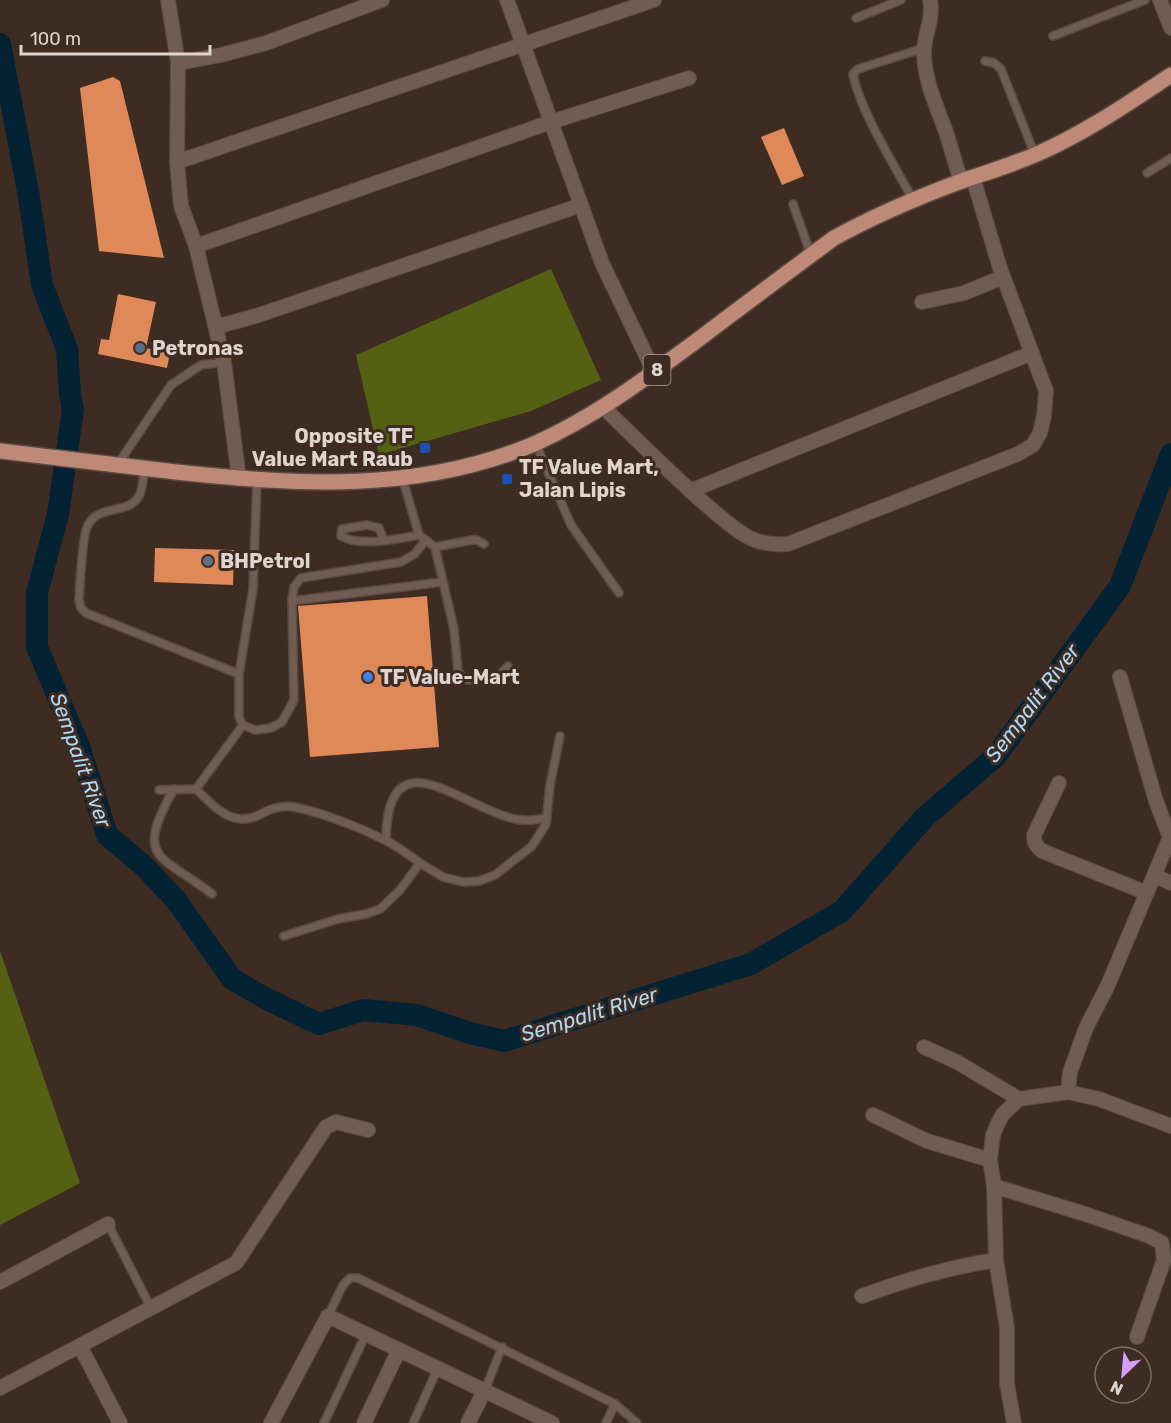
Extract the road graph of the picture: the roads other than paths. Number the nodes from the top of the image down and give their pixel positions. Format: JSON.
{"nodes":[{"id":1,"x":168,"y":0,"type":"edge"},
{"id":2,"x":382,"y":0,"type":"edge"},
{"id":3,"x":507,"y":0,"type":"edge"},
{"id":4,"x":654,"y":0,"type":"edge"},
{"id":5,"x":901,"y":0,"type":"edge"},
{"id":6,"x":930,"y":0,"type":"edge"},
{"id":7,"x":1145,"y":0,"type":"edge"},
{"id":8,"x":1160,"y":0,"type":"edge"},
{"id":9,"x":856,"y":18,"type":"dead end"},
{"id":10,"x":1171,"y":28,"type":"edge"},
{"id":11,"x":1053,"y":36,"type":"dead end"},
{"id":12,"x":523,"y":44,"type":"junction"},
{"id":13,"x":924,"y":48,"type":"junction"},
{"id":14,"x":986,"y":61,"type":"dead end"},
{"id":15,"x":178,"y":63,"type":"junction"},
{"id":16,"x":1171,"y":75,"type":"edge"},
{"id":17,"x":688,"y":78,"type":"dead end"},
{"id":18,"x":551,"y":122,"type":"junction"},
{"id":19,"x":1035,"y":155,"type":"junction"},
{"id":20,"x":1171,"y":158,"type":"edge"},
{"id":21,"x":177,"y":162,"type":"junction"},
{"id":22,"x":1147,"y":172,"type":"dead end"},
{"id":23,"x":967,"y":180,"type":"junction"},
{"id":24,"x":913,"y":200,"type":"junction"},
{"id":25,"x":793,"y":204,"type":"dead end"},
{"id":26,"x":581,"y":205,"type":"junction"},
{"id":27,"x":196,"y":246,"type":"junction"},
{"id":28,"x":811,"y":255,"type":"junction"},
{"id":29,"x":1003,"y":277,"type":"junction"},
{"id":30,"x":922,"y":302,"type":"dead end"},
{"id":31,"x":216,"y":327,"type":"junction"},
{"id":32,"x":1032,"y":353,"type":"junction"},
{"id":33,"x":224,"y":362,"type":"junction"},
{"id":34,"x":654,"y":372,"type":"junction"},
{"id":35,"x":603,"y":407,"type":"junction"},
{"id":36,"x":536,"y":443,"type":"junction"},
{"id":37,"x":0,"y":452,"type":"edge"},
{"id":38,"x":117,"y":466,"type":"junction"},
{"id":39,"x":145,"y":468,"type":"junction"},
{"id":40,"x":402,"y":477,"type":"junction"},
{"id":41,"x":239,"y":479,"type":"junction"},
{"id":42,"x":257,"y":481,"type":"junction"},
{"id":43,"x":690,"y":491,"type":"junction"},
{"id":44,"x":419,"y":535,"type":"junction"},
{"id":45,"x":384,"y":541,"type":"junction"},
{"id":46,"x":425,"y":541,"type":"junction"},
{"id":47,"x":484,"y":544,"type":"dead end"},
{"id":48,"x":435,"y":547,"type":"junction"},
{"id":49,"x":442,"y":582,"type":"junction"},
{"id":50,"x":619,"y":593,"type":"dead end"},
{"id":51,"x":292,"y":601,"type":"junction"},
{"id":52,"x":508,"y":666,"type":"dead end"},
{"id":53,"x":239,"y":674,"type":"junction"},
{"id":54,"x":1120,"y":677,"type":"dead end"},
{"id":55,"x":243,"y":725,"type":"junction"},
{"id":56,"x":560,"y":736,"type":"dead end"},
{"id":57,"x":1059,"y":783,"type":"dead end"},
{"id":58,"x":174,"y":789,"type":"junction"},
{"id":59,"x":196,"y":789,"type":"junction"},
{"id":60,"x":159,"y":790,"type":"dead end"},
{"id":61,"x":548,"y":818,"type":"junction"},
{"id":62,"x":1170,"y":837,"type":"edge"},
{"id":63,"x":386,"y":840,"type":"junction"},
{"id":64,"x":420,"y":863,"type":"junction"},
{"id":65,"x":1155,"y":876,"type":"junction"},
{"id":66,"x":1171,"y":883,"type":"edge"},
{"id":67,"x":1147,"y":893,"type":"junction"},
{"id":68,"x":212,"y":894,"type":"dead end"},
{"id":69,"x":284,"y":936,"type":"dead end"},
{"id":70,"x":924,"y":1047,"type":"dead end"},
{"id":71,"x":1068,"y":1092,"type":"junction"},
{"id":72,"x":1018,"y":1100,"type":"junction"},
{"id":73,"x":873,"y":1115,"type":"dead end"},
{"id":74,"x":1171,"y":1126,"type":"edge"},
{"id":75,"x":368,"y":1130,"type":"dead end"},
{"id":76,"x":990,"y":1160,"type":"junction"},
{"id":77,"x":994,"y":1186,"type":"junction"},
{"id":78,"x":108,"y":1224,"type":"joint"},
{"id":79,"x":996,"y":1260,"type":"junction"},
{"id":80,"x":0,"y":1282,"type":"edge"},
{"id":81,"x":862,"y":1296,"type":"dead end"},
{"id":82,"x":151,"y":1308,"type":"junction"},
{"id":83,"x":328,"y":1316,"type":"junction"},
{"id":84,"x":366,"y":1334,"type":"junction"},
{"id":85,"x":1137,"y":1337,"type":"dead end"},
{"id":86,"x":80,"y":1346,"type":"junction"},
{"id":87,"x":502,"y":1347,"type":"junction"},
{"id":88,"x":399,"y":1350,"type":"junction"},
{"id":89,"x":438,"y":1368,"type":"junction"},
{"id":90,"x":0,"y":1388,"type":"edge"},
{"id":91,"x":485,"y":1390,"type":"junction"},
{"id":92,"x":615,"y":1404,"type":"junction"},
{"id":93,"x":120,"y":1423,"type":"edge"},
{"id":94,"x":271,"y":1423,"type":"edge"},
{"id":95,"x":324,"y":1423,"type":"edge"},
{"id":96,"x":364,"y":1423,"type":"edge"},
{"id":97,"x":413,"y":1423,"type":"edge"},
{"id":98,"x":468,"y":1423,"type":"edge"},
{"id":99,"x":552,"y":1423,"type":"edge"},
{"id":100,"x":606,"y":1423,"type":"edge"},
{"id":101,"x":637,"y":1423,"type":"edge"},
{"id":102,"x":1014,"y":1423,"type":"edge"}],
"edges":[{"from":1,"to":15,"type":"street"},
{"from":2,"to":15,"type":"street"},
{"from":3,"to":12,"type":"street"},
{"from":4,"to":12,"type":"street"},
{"from":5,"to":9,"type":"lane"},
{"from":6,"to":13,"type":"street"},
{"from":7,"to":11,"type":"lane"},
{"from":8,"to":10,"type":"street"},
{"from":12,"to":18,"type":"street"},
{"from":12,"to":21,"type":"street"},
{"from":13,"to":23,"type":"street"},
{"from":13,"to":24,"type":"lane"},
{"from":14,"to":19,"type":"lane"},
{"from":15,"to":21,"type":"street"},
{"from":16,"to":19,"type":"main road","number":"8"},
{"from":17,"to":18,"type":"street"},
{"from":18,"to":26,"type":"street"},
{"from":18,"to":27,"type":"street"},
{"from":19,"to":23,"type":"main road","number":"8"},
{"from":20,"to":22,"type":"lane"},
{"from":21,"to":27,"type":"street"},
{"from":23,"to":24,"type":"main road","number":"8"},
{"from":23,"to":29,"type":"street"},
{"from":24,"to":28,"type":"main road","number":"8"},
{"from":25,"to":28,"type":"lane"},
{"from":26,"to":31,"type":"street"},
{"from":26,"to":34,"type":"street"},
{"from":27,"to":31,"type":"street"},
{"from":28,"to":34,"type":"main road","number":"8"},
{"from":29,"to":30,"type":"street"},
{"from":29,"to":32,"type":"street"},
{"from":31,"to":33,"type":"street"},
{"from":32,"to":43,"type":"street"},
{"from":32,"to":43,"type":"street"},
{"from":33,"to":38,"type":"lane"},
{"from":33,"to":41,"type":"street"},
{"from":34,"to":35,"type":"main road","number":"8"},
{"from":35,"to":36,"type":"main road","number":"8"},
{"from":35,"to":43,"type":"street"},
{"from":36,"to":40,"type":"main road","number":"8"},
{"from":36,"to":50,"type":"lane"},
{"from":37,"to":38,"type":"main road","number":"8"},
{"from":38,"to":39,"type":"main road","number":"8"},
{"from":39,"to":41,"type":"main road","number":"8"},
{"from":39,"to":53,"type":"lane"},
{"from":40,"to":42,"type":"main road","number":"8"},
{"from":40,"to":44,"type":"lane"},
{"from":41,"to":42,"type":"main road","number":"8"},
{"from":42,"to":53,"type":"lane"},
{"from":44,"to":45,"type":"lane"},
{"from":44,"to":46,"type":"lane"},
{"from":45,"to":45,"type":"lane"},
{"from":46,"to":48,"type":"lane"},
{"from":46,"to":51,"type":"lane"},
{"from":47,"to":48,"type":"lane"},
{"from":48,"to":49,"type":"lane"},
{"from":49,"to":51,"type":"lane"},
{"from":49,"to":52,"type":"lane"},
{"from":51,"to":55,"type":"lane"},
{"from":53,"to":55,"type":"lane"},
{"from":54,"to":62,"type":"street"},
{"from":55,"to":59,"type":"lane"},
{"from":56,"to":61,"type":"lane"},
{"from":57,"to":67,"type":"street"},
{"from":58,"to":59,"type":"lane"},
{"from":58,"to":60,"type":"lane"},
{"from":58,"to":68,"type":"lane"},
{"from":59,"to":63,"type":"lane"},
{"from":61,"to":63,"type":"lane"},
{"from":61,"to":64,"type":"lane"},
{"from":62,"to":65,"type":"street"},
{"from":63,"to":64,"type":"lane"},
{"from":64,"to":69,"type":"lane"},
{"from":65,"to":66,"type":"street"},
{"from":65,"to":67,"type":"street"},
{"from":67,"to":71,"type":"street"},
{"from":70,"to":72,"type":"street"},
{"from":71,"to":72,"type":"street"},
{"from":71,"to":74,"type":"street"},
{"from":72,"to":76,"type":"street"},
{"from":73,"to":76,"type":"street"},
{"from":75,"to":82,"type":"street"},
{"from":76,"to":77,"type":"street"},
{"from":77,"to":79,"type":"street"},
{"from":77,"to":85,"type":"street"},
{"from":78,"to":80,"type":"street"},
{"from":78,"to":82,"type":"lane"},
{"from":79,"to":81,"type":"street"},
{"from":79,"to":102,"type":"street"},
{"from":82,"to":86,"type":"street"},
{"from":83,"to":84,"type":"street"},
{"from":83,"to":87,"type":"lane"},
{"from":83,"to":94,"type":"street"},
{"from":84,"to":88,"type":"street"},
{"from":84,"to":95,"type":"lane"},
{"from":86,"to":90,"type":"street"},
{"from":86,"to":93,"type":"street"},
{"from":87,"to":91,"type":"lane"},
{"from":87,"to":92,"type":"lane"},
{"from":88,"to":89,"type":"street"},
{"from":88,"to":96,"type":"street"},
{"from":89,"to":91,"type":"street"},
{"from":89,"to":97,"type":"lane"},
{"from":91,"to":98,"type":"street"},
{"from":91,"to":99,"type":"street"},
{"from":92,"to":100,"type":"lane"},
{"from":92,"to":101,"type":"lane"}]}
